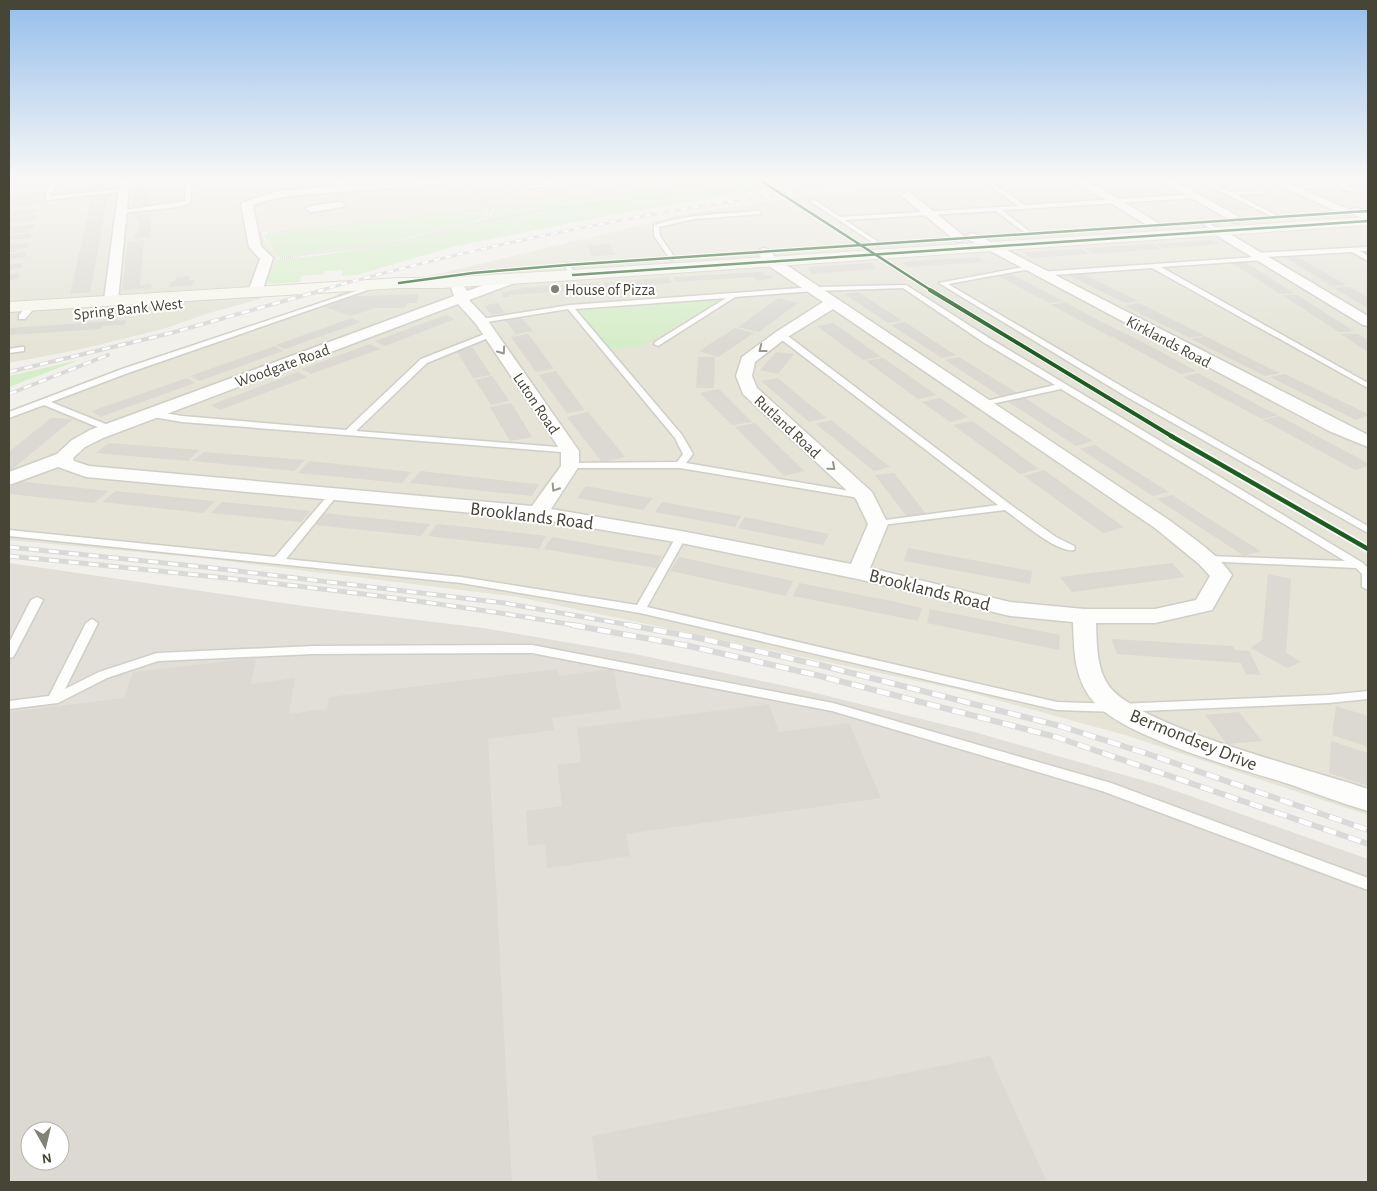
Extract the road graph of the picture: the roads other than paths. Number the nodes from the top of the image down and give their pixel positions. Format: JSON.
{"nodes":[{"id":1,"x":119,"y":235,"type":"edge"},
{"id":2,"x":253,"y":235,"type":"edge"},
{"id":3,"x":657,"y":235,"type":"edge"},
{"id":4,"x":863,"y":235,"type":"edge"},
{"id":5,"x":960,"y":235,"type":"edge"},
{"id":6,"x":1008,"y":235,"type":"edge"},
{"id":7,"x":1162,"y":235,"type":"edge"},
{"id":8,"x":1224,"y":235,"type":"edge"},
{"id":9,"x":965,"y":238,"type":"junction"},
{"id":10,"x":878,"y":244,"type":"junction"},
{"id":11,"x":985,"y":246,"type":"junction"},
{"id":12,"x":1368,"y":249,"type":"edge"},
{"id":13,"x":1353,"y":250,"type":"junction"},
{"id":14,"x":767,"y":256,"type":"junction"},
{"id":15,"x":1260,"y":256,"type":"junction"},
{"id":16,"x":672,"y":258,"type":"junction"},
{"id":17,"x":1368,"y":259,"type":"edge"},
{"id":18,"x":1152,"y":265,"type":"junction"},
{"id":19,"x":570,"y":270,"type":"junction"},
{"id":20,"x":1034,"y":271,"type":"junction"},
{"id":21,"x":512,"y":279,"type":"junction"},
{"id":22,"x":391,"y":283,"type":"junction"},
{"id":23,"x":442,"y":283,"type":"junction"},
{"id":24,"x":814,"y":289,"type":"junction"},
{"id":25,"x":251,"y":292,"type":"junction"},
{"id":26,"x":733,"y":296,"type":"junction"},
{"id":27,"x":461,"y":299,"type":"junction"},
{"id":28,"x":112,"y":300,"type":"junction"},
{"id":29,"x":832,"y":303,"type":"junction"},
{"id":30,"x":570,"y":307,"type":"junction"},
{"id":31,"x":18,"y":312,"type":"edge"},
{"id":32,"x":1368,"y":322,"type":"edge"},
{"id":33,"x":485,"y":327,"type":"junction"},
{"id":34,"x":781,"y":335,"type":"junction"},
{"id":35,"x":658,"y":344,"type":"dead end"},
{"id":36,"x":21,"y":349,"type":"dead end"},
{"id":37,"x":9,"y":351,"type":"edge"},
{"id":38,"x":1063,"y":386,"type":"junction"},
{"id":39,"x":1368,"y":386,"type":"edge"},
{"id":40,"x":44,"y":402,"type":"junction"},
{"id":41,"x":984,"y":404,"type":"junction"},
{"id":42,"x":153,"y":414,"type":"junction"},
{"id":43,"x":9,"y":415,"type":"edge"},
{"id":44,"x":110,"y":429,"type":"junction"},
{"id":45,"x":349,"y":432,"type":"junction"},
{"id":46,"x":1368,"y":442,"type":"edge"},
{"id":47,"x":570,"y":459,"type":"junction"},
{"id":48,"x":65,"y":461,"type":"junction"},
{"id":49,"x":680,"y":465,"type":"junction"},
{"id":50,"x":9,"y":479,"type":"edge"},
{"id":51,"x":333,"y":495,"type":"junction"},
{"id":52,"x":866,"y":496,"type":"junction"},
{"id":53,"x":1007,"y":507,"type":"junction"},
{"id":54,"x":538,"y":513,"type":"junction"},
{"id":55,"x":878,"y":524,"type":"junction"},
{"id":56,"x":1368,"y":530,"type":"edge"},
{"id":57,"x":9,"y":533,"type":"edge"},
{"id":58,"x":681,"y":537,"type":"junction"},
{"id":59,"x":1070,"y":548,"type":"dead end"},
{"id":60,"x":1207,"y":559,"type":"junction"},
{"id":61,"x":279,"y":560,"type":"junction"},
{"id":62,"x":1359,"y":565,"type":"junction"},
{"id":63,"x":858,"y":572,"type":"junction"},
{"id":64,"x":1368,"y":587,"type":"edge"},
{"id":65,"x":36,"y":600,"type":"dead end"},
{"id":66,"x":640,"y":609,"type":"junction"},
{"id":67,"x":1084,"y":616,"type":"junction"},
{"id":68,"x":92,"y":623,"type":"dead end"},
{"id":69,"x":9,"y":654,"type":"edge"},
{"id":70,"x":1368,"y":695,"type":"edge"},
{"id":71,"x":53,"y":700,"type":"junction"},
{"id":72,"x":9,"y":705,"type":"edge"},
{"id":73,"x":1118,"y":708,"type":"junction"},
{"id":74,"x":1368,"y":800,"type":"edge"},
{"id":75,"x":1368,"y":884,"type":"edge"}],
"edges":[{"from":1,"to":28,"type":"street"},
{"from":2,"to":25,"type":"street"},
{"from":3,"to":16,"type":"lane"},
{"from":4,"to":10,"type":"lane"},
{"from":5,"to":9,"type":"street","name":"Kirklands Road"},
{"from":6,"to":9,"type":"street","name":"Spring Bank West"},
{"from":7,"to":11,"type":"street","name":"Spring Bank West"},
{"from":8,"to":15,"type":"street"},
{"from":9,"to":10,"type":"street","name":"Spring Bank West"},
{"from":9,"to":11,"type":"street","name":"Kirklands Road"},
{"from":10,"to":14,"type":"street","name":"Spring Bank West"},
{"from":11,"to":14,"type":"street","name":"Spring Bank West"},
{"from":11,"to":20,"type":"street","name":"Kirklands Road"},
{"from":12,"to":13,"type":"lane"},
{"from":13,"to":15,"type":"lane"},
{"from":13,"to":17,"type":"lane"},
{"from":14,"to":16,"type":"street","name":"Spring Bank West"},
{"from":14,"to":19,"type":"street","name":"Spring Bank West"},
{"from":14,"to":24,"type":"street","name":"Brooklands Road"},
{"from":15,"to":18,"type":"lane"},
{"from":15,"to":32,"type":"street"},
{"from":16,"to":19,"type":"street","name":"Spring Bank West"},
{"from":18,"to":20,"type":"lane"},
{"from":18,"to":39,"type":"lane"},
{"from":19,"to":21,"type":"street","name":"Spring Bank West"},
{"from":19,"to":22,"type":"street","name":"Spring Bank West"},
{"from":20,"to":46,"type":"street","name":"Kirklands Road"},
{"from":20,"to":56,"type":"lane"},
{"from":21,"to":23,"type":"street","name":"Spring Bank West"},
{"from":21,"to":27,"type":"street","name":"Woodgate Road"},
{"from":22,"to":23,"type":"street","name":"Spring Bank West"},
{"from":22,"to":25,"type":"street","name":"Spring Bank West"},
{"from":22,"to":40,"type":"lane"},
{"from":23,"to":27,"type":"street","name":"Luton Road"},
{"from":24,"to":26,"type":"lane"},
{"from":24,"to":29,"type":"street","name":"Brooklands Road"},
{"from":24,"to":38,"type":"lane"},
{"from":25,"to":28,"type":"street","name":"Spring Bank West"},
{"from":25,"to":31,"type":"street","name":"Spring Bank West"},
{"from":26,"to":30,"type":"lane"},
{"from":26,"to":35,"type":"lane"},
{"from":27,"to":33,"type":"street","name":"Luton Road"},
{"from":27,"to":42,"type":"street","name":"Woodgate Road"},
{"from":28,"to":31,"type":"street","name":"Spring Bank West"},
{"from":29,"to":34,"type":"street","name":"Rutland Road"},
{"from":29,"to":41,"type":"street","name":"Brooklands Road"},
{"from":30,"to":33,"type":"lane"},
{"from":30,"to":49,"type":"lane"},
{"from":33,"to":45,"type":"lane"},
{"from":33,"to":47,"type":"street","name":"Luton Road","one_way":true},
{"from":34,"to":52,"type":"street","name":"Rutland Road","one_way":true},
{"from":34,"to":53,"type":"lane"},
{"from":36,"to":37,"type":"lane"},
{"from":38,"to":41,"type":"lane"},
{"from":38,"to":62,"type":"lane"},
{"from":40,"to":43,"type":"lane"},
{"from":40,"to":44,"type":"lane"},
{"from":41,"to":60,"type":"street","name":"Brooklands Road"},
{"from":42,"to":44,"type":"street","name":"Woodgate Road"},
{"from":42,"to":45,"type":"lane"},
{"from":44,"to":48,"type":"street","name":"Woodgate Road"},
{"from":45,"to":47,"type":"lane"},
{"from":47,"to":49,"type":"lane"},
{"from":47,"to":54,"type":"street","one_way":true},
{"from":48,"to":50,"type":"street"},
{"from":48,"to":51,"type":"street","name":"Brooklands Road"},
{"from":49,"to":52,"type":"lane"},
{"from":51,"to":54,"type":"street","name":"Brooklands Road"},
{"from":51,"to":61,"type":"lane"},
{"from":52,"to":55,"type":"street","name":"Rutland Road"},
{"from":53,"to":55,"type":"lane"},
{"from":53,"to":59,"type":"lane"},
{"from":54,"to":58,"type":"street","name":"Brooklands Road"},
{"from":55,"to":63,"type":"street"},
{"from":57,"to":61,"type":"lane"},
{"from":58,"to":63,"type":"street","name":"Brooklands Road"},
{"from":58,"to":66,"type":"lane"},
{"from":60,"to":62,"type":"lane"},
{"from":60,"to":67,"type":"street","name":"Brooklands Road"},
{"from":61,"to":66,"type":"lane"},
{"from":62,"to":64,"type":"lane"},
{"from":63,"to":67,"type":"street","name":"Brooklands Road"},
{"from":65,"to":69,"type":"lane"},
{"from":66,"to":73,"type":"lane"},
{"from":67,"to":73,"type":"street","name":"Bermondsey Drive"},
{"from":68,"to":71,"type":"lane"},
{"from":70,"to":73,"type":"lane"},
{"from":71,"to":72,"type":"lane"},
{"from":71,"to":75,"type":"lane"},
{"from":73,"to":74,"type":"street","name":"Bermondsey Drive"}]}
